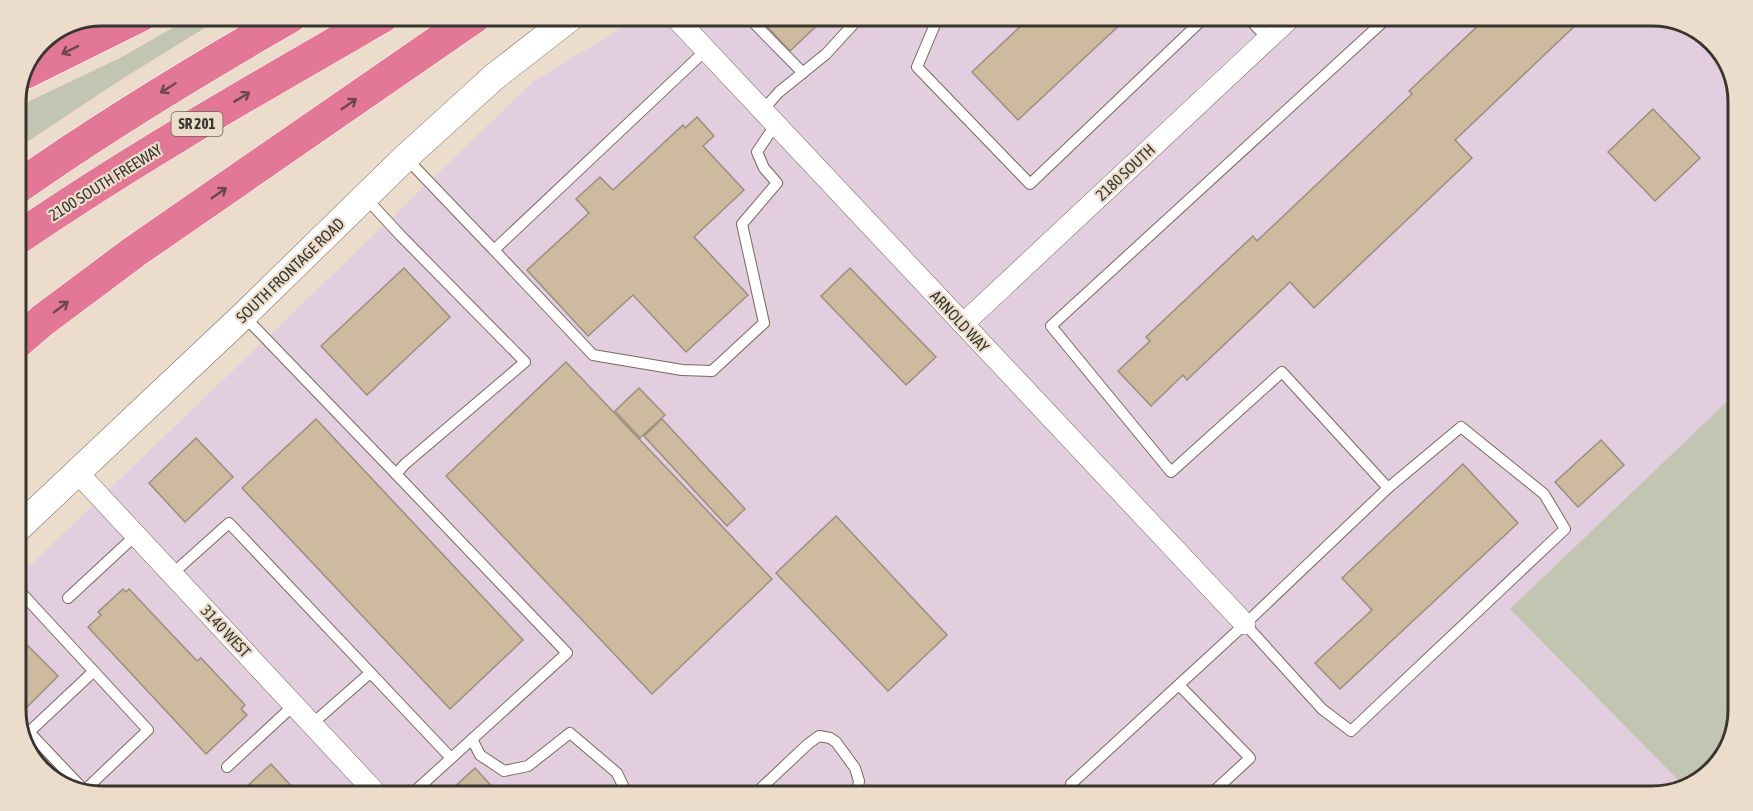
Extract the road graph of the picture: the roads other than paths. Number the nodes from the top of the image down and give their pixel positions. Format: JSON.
{"nodes":[{"id":1,"x":121,"y":25,"type":"edge"},
{"id":2,"x":275,"y":25,"type":"edge"},
{"id":3,"x":368,"y":25,"type":"edge"},
{"id":4,"x":462,"y":25,"type":"edge"},
{"id":5,"x":562,"y":25,"type":"edge"},
{"id":6,"x":682,"y":25,"type":"edge"},
{"id":7,"x":756,"y":25,"type":"edge"},
{"id":8,"x":853,"y":25,"type":"edge"},
{"id":9,"x":935,"y":25,"type":"edge"},
{"id":10,"x":1197,"y":25,"type":"edge"},
{"id":11,"x":1255,"y":25,"type":"edge"},
{"id":12,"x":1283,"y":25,"type":"edge"},
{"id":13,"x":1380,"y":25,"type":"edge"},
{"id":14,"x":1268,"y":39,"type":"junction"},
{"id":15,"x":705,"y":50,"type":"junction"},
{"id":16,"x":33,"y":69,"type":"edge"},
{"id":17,"x":803,"y":73,"type":"junction"},
{"id":18,"x":769,"y":118,"type":"junction"},
{"id":19,"x":406,"y":158,"type":"junction"},
{"id":20,"x":26,"y":182,"type":"edge"},
{"id":21,"x":365,"y":196,"type":"junction"},
{"id":22,"x":26,"y":233,"type":"edge"},
{"id":23,"x":494,"y":250,"type":"junction"},
{"id":24,"x":244,"y":315,"type":"junction"},
{"id":25,"x":963,"y":324,"type":"junction"},
{"id":26,"x":26,"y":335,"type":"edge"},
{"id":27,"x":77,"y":472,"type":"junction"},
{"id":28,"x":396,"y":474,"type":"junction"},
{"id":29,"x":1388,"y":488,"type":"junction"},
{"id":30,"x":26,"y":521,"type":"edge"},
{"id":31,"x":136,"y":535,"type":"junction"},
{"id":32,"x":172,"y":574,"type":"junction"},
{"id":33,"x":26,"y":598,"type":"edge"},
{"id":34,"x":68,"y":598,"type":"dead end"},
{"id":35,"x":1245,"y":624,"type":"junction"},
{"id":36,"x":94,"y":671,"type":"junction"},
{"id":37,"x":370,"y":673,"type":"junction"},
{"id":38,"x":1179,"y":685,"type":"junction"},
{"id":39,"x":294,"y":705,"type":"junction"},
{"id":40,"x":312,"y":724,"type":"junction"},
{"id":41,"x":29,"y":732,"type":"edge"},
{"id":42,"x":472,"y":739,"type":"junction"},
{"id":43,"x":32,"y":741,"type":"edge"},
{"id":44,"x":451,"y":758,"type":"junction"},
{"id":45,"x":226,"y":768,"type":"dead end"},
{"id":46,"x":76,"y":781,"type":"edge"},
{"id":47,"x":90,"y":784,"type":"edge"},
{"id":48,"x":369,"y":786,"type":"edge"},
{"id":49,"x":420,"y":786,"type":"edge"},
{"id":50,"x":623,"y":786,"type":"edge"},
{"id":51,"x":763,"y":786,"type":"edge"},
{"id":52,"x":858,"y":786,"type":"edge"},
{"id":53,"x":1073,"y":786,"type":"edge"},
{"id":54,"x":1220,"y":786,"type":"edge"}],
"edges":[{"from":1,"to":16,"type":"highway","one_way":true},
{"from":2,"to":20,"type":"highway","number":"SR 201","one_way":true},
{"from":22,"to":3,"type":"highway","name":"2100 SOUTH FREEWAY","number":"SR 201","one_way":true},
{"from":26,"to":4,"type":"highway","one_way":true},
{"from":5,"to":19,"type":"street","name":"SOUTH FRONTAGE ROAD"},
{"from":6,"to":15,"type":"street","name":"ARNOLD WAY"},
{"from":7,"to":17,"type":"lane"},
{"from":8,"to":17,"type":"lane"},
{"from":9,"to":10,"type":"lane"},
{"from":11,"to":14,"type":"lane"},
{"from":12,"to":14,"type":"street","name":"2180 SOUTH"},
{"from":13,"to":29,"type":"lane"},
{"from":14,"to":25,"type":"street","name":"2180 SOUTH"},
{"from":15,"to":18,"type":"street","name":"ARNOLD WAY"},
{"from":15,"to":23,"type":"lane"},
{"from":17,"to":18,"type":"lane"},
{"from":18,"to":23,"type":"lane"},
{"from":18,"to":25,"type":"street","name":"ARNOLD WAY"},
{"from":19,"to":21,"type":"street","name":"SOUTH FRONTAGE ROAD"},
{"from":19,"to":23,"type":"lane"},
{"from":21,"to":24,"type":"street","name":"SOUTH FRONTAGE ROAD"},
{"from":21,"to":28,"type":"lane"},
{"from":24,"to":27,"type":"street","name":"SOUTH FRONTAGE ROAD"},
{"from":24,"to":28,"type":"lane"},
{"from":25,"to":35,"type":"street","name":"ARNOLD WAY"},
{"from":27,"to":30,"type":"street","name":"SOUTH FRONTAGE ROAD"},
{"from":27,"to":31,"type":"street","name":"3140 WEST"},
{"from":28,"to":42,"type":"lane"},
{"from":29,"to":35,"type":"lane"},
{"from":29,"to":35,"type":"lane"},
{"from":31,"to":32,"type":"street","name":"3140 WEST"},
{"from":31,"to":34,"type":"lane"},
{"from":32,"to":37,"type":"lane"},
{"from":32,"to":39,"type":"street","name":"3140 WEST"},
{"from":33,"to":36,"type":"lane"},
{"from":35,"to":38,"type":"lane"},
{"from":36,"to":41,"type":"lane"},
{"from":36,"to":47,"type":"lane"},
{"from":37,"to":40,"type":"lane"},
{"from":37,"to":44,"type":"lane"},
{"from":38,"to":53,"type":"lane"},
{"from":38,"to":54,"type":"lane"},
{"from":39,"to":40,"type":"street","name":"3140 WEST"},
{"from":39,"to":45,"type":"lane"},
{"from":40,"to":48,"type":"street","name":"3140 WEST"},
{"from":42,"to":44,"type":"lane"},
{"from":42,"to":50,"type":"lane"},
{"from":43,"to":46,"type":"lane"},
{"from":44,"to":49,"type":"lane"},
{"from":51,"to":52,"type":"lane"}]}
